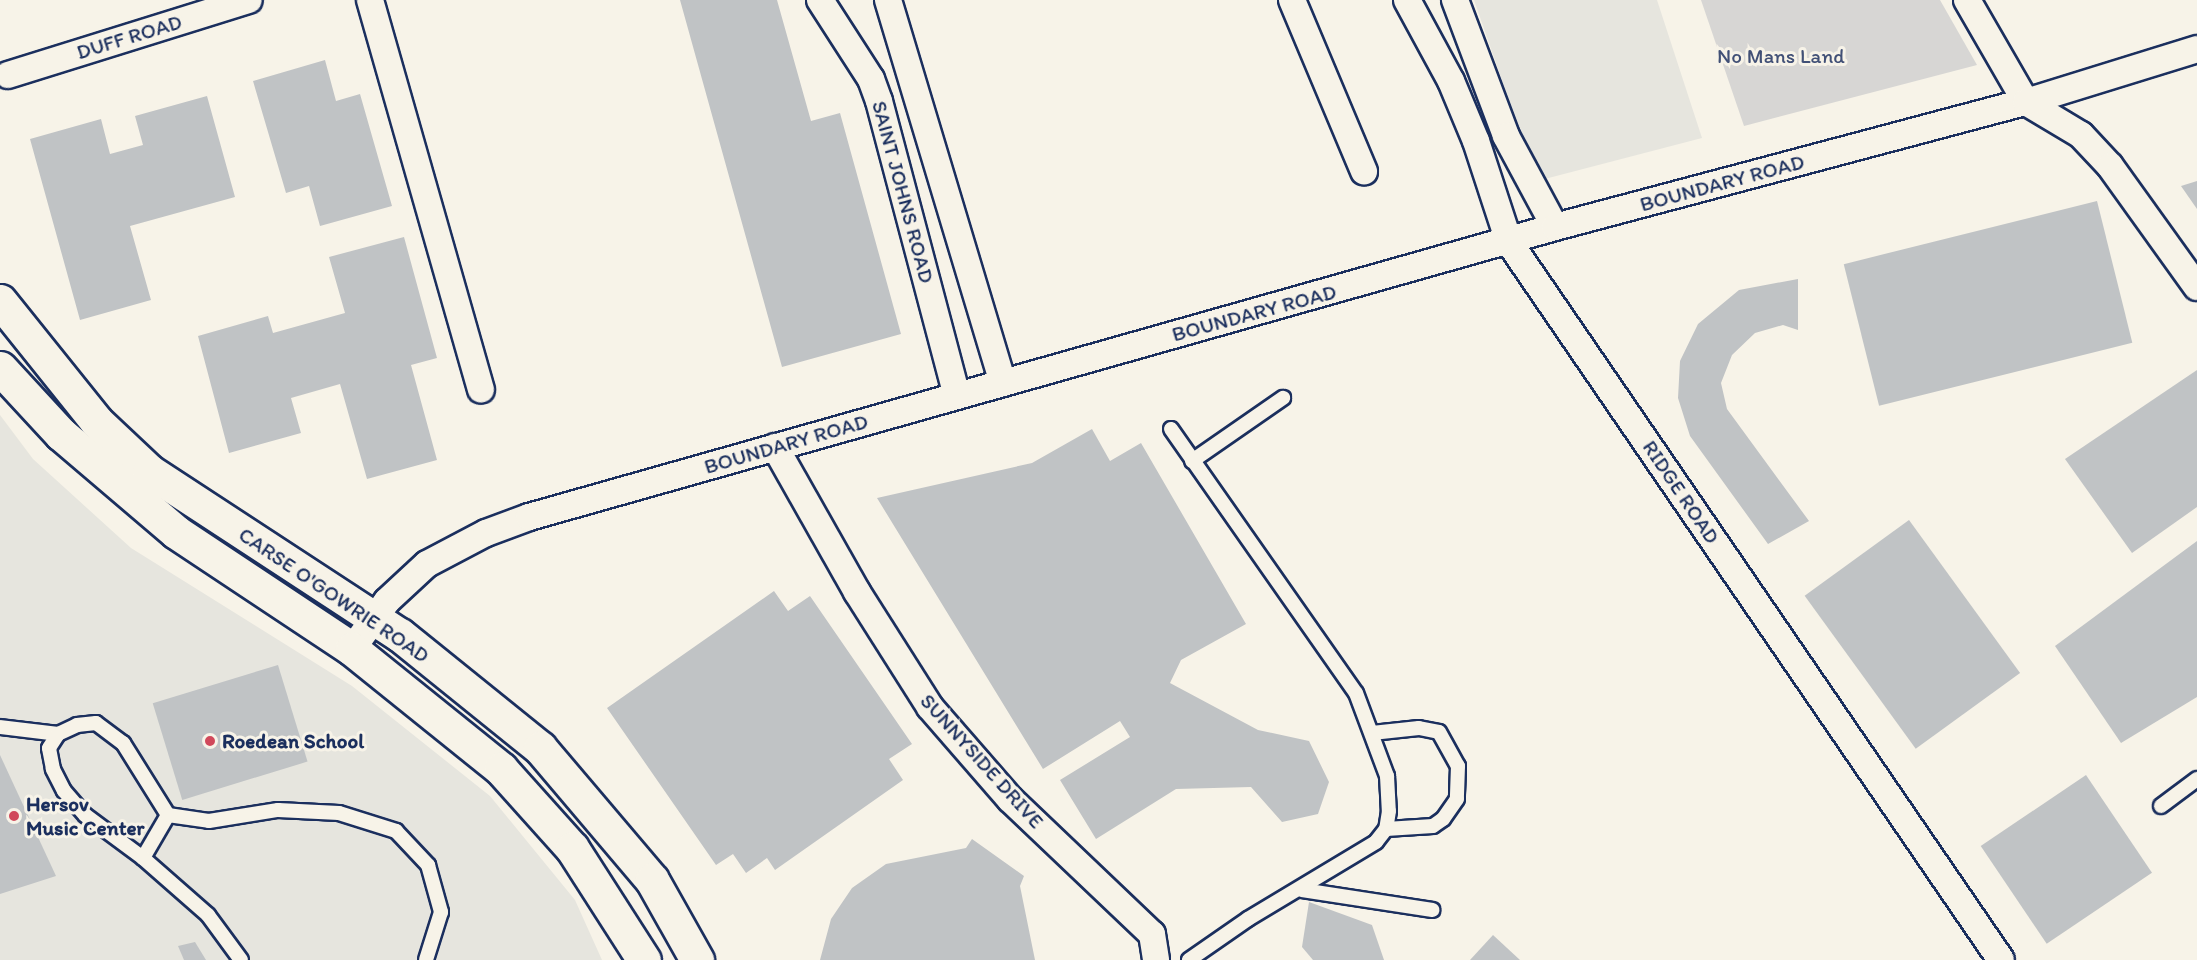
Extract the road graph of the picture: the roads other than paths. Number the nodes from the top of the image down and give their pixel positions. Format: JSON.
{"nodes":[{"id":1,"x":249,"y":0,"type":"edge"},
{"id":2,"x":370,"y":0,"type":"edge"},
{"id":3,"x":820,"y":0,"type":"edge"},
{"id":4,"x":888,"y":0,"type":"edge"},
{"id":5,"x":1292,"y":0,"type":"edge"},
{"id":6,"x":1407,"y":0,"type":"edge"},
{"id":7,"x":1455,"y":0,"type":"edge"},
{"id":8,"x":1967,"y":0,"type":"edge"},
{"id":9,"x":2197,"y":50,"type":"edge"},
{"id":10,"x":8,"y":75,"type":"dead end"},
{"id":11,"x":2026,"y":102,"type":"junction"},
{"id":12,"x":1364,"y":171,"type":"dead end"},
{"id":13,"x":1555,"y":227,"type":"junction"},
{"id":14,"x":1509,"y":242,"type":"junction"},
{"id":15,"x":2197,"y":287,"type":"edge"},
{"id":16,"x":0,"y":300,"type":"edge"},
{"id":17,"x":0,"y":368,"type":"edge"},
{"id":18,"x":1003,"y":383,"type":"junction"},
{"id":19,"x":481,"y":389,"type":"dead end"},
{"id":20,"x":957,"y":396,"type":"junction"},
{"id":21,"x":1283,"y":398,"type":"dead end"},
{"id":22,"x":1171,"y":429,"type":"dead end"},
{"id":23,"x":775,"y":447,"type":"junction"},
{"id":24,"x":1192,"y":461,"type":"junction"},
{"id":25,"x":375,"y":618,"type":"junction"},
{"id":26,"x":352,"y":649,"type":"junction"},
{"id":27,"x":0,"y":727,"type":"edge"},
{"id":28,"x":1372,"y":733,"type":"junction"},
{"id":29,"x":58,"y":734,"type":"junction"},
{"id":30,"x":2197,"y":779,"type":"edge"},
{"id":31,"x":2161,"y":806,"type":"dead end"},
{"id":32,"x":168,"y":815,"type":"junction"},
{"id":33,"x":1386,"y":830,"type":"junction"},
{"id":34,"x":143,"y":858,"type":"junction"},
{"id":35,"x":1302,"y":890,"type":"junction"},
{"id":36,"x":1432,"y":910,"type":"dead end"},
{"id":37,"x":241,"y":960,"type":"edge"},
{"id":38,"x":426,"y":960,"type":"edge"},
{"id":39,"x":644,"y":960,"type":"edge"},
{"id":40,"x":698,"y":960,"type":"edge"},
{"id":41,"x":1156,"y":960,"type":"edge"},
{"id":42,"x":1190,"y":960,"type":"edge"},
{"id":43,"x":2001,"y":960,"type":"edge"}],
"edges":[{"from":1,"to":10,"type":"street","name":"DUFF ROAD"},
{"from":2,"to":19,"type":"street"},
{"from":3,"to":20,"type":"street","name":"SAINT JOHNS ROAD"},
{"from":4,"to":18,"type":"street","name":"SAINT JOHNS ROAD"},
{"from":5,"to":12,"type":"street"},
{"from":6,"to":14,"type":"street","name":"RIDGE ROAD"},
{"from":7,"to":13,"type":"street"},
{"from":8,"to":11,"type":"street"},
{"from":9,"to":11,"type":"street","name":"BOUNDARY ROAD"},
{"from":11,"to":13,"type":"street","name":"BOUNDARY ROAD"},
{"from":11,"to":15,"type":"street"},
{"from":13,"to":14,"type":"street","name":"BOUNDARY ROAD"},
{"from":14,"to":18,"type":"street","name":"BOUNDARY ROAD"},
{"from":14,"to":43,"type":"street","name":"RIDGE ROAD"},
{"from":16,"to":25,"type":"main road","name":"CARSE O'GOWRIE ROAD"},
{"from":17,"to":26,"type":"main road","name":"CARSE O'GOWRIE ROAD"},
{"from":18,"to":20,"type":"street","name":"BOUNDARY ROAD"},
{"from":20,"to":23,"type":"street","name":"BOUNDARY ROAD"},
{"from":21,"to":24,"type":"lane"},
{"from":22,"to":24,"type":"lane"},
{"from":23,"to":25,"type":"street","name":"BOUNDARY ROAD"},
{"from":23,"to":41,"type":"street","name":"SUNNYSIDE DRIVE"},
{"from":24,"to":28,"type":"lane"},
{"from":25,"to":26,"type":"street","name":"BOUNDARY ROAD"},
{"from":25,"to":40,"type":"main road","name":"CARSE O'GOWRIE ROAD"},
{"from":26,"to":39,"type":"main road","name":"CARSE O'GOWRIE ROAD"},
{"from":27,"to":29,"type":"lane"},
{"from":28,"to":33,"type":"lane"},
{"from":28,"to":33,"type":"lane"},
{"from":29,"to":32,"type":"lane"},
{"from":29,"to":34,"type":"lane"},
{"from":30,"to":31,"type":"lane"},
{"from":32,"to":34,"type":"lane"},
{"from":32,"to":38,"type":"lane"},
{"from":33,"to":35,"type":"lane"},
{"from":34,"to":37,"type":"lane"},
{"from":35,"to":36,"type":"lane"},
{"from":35,"to":42,"type":"lane"}]}
